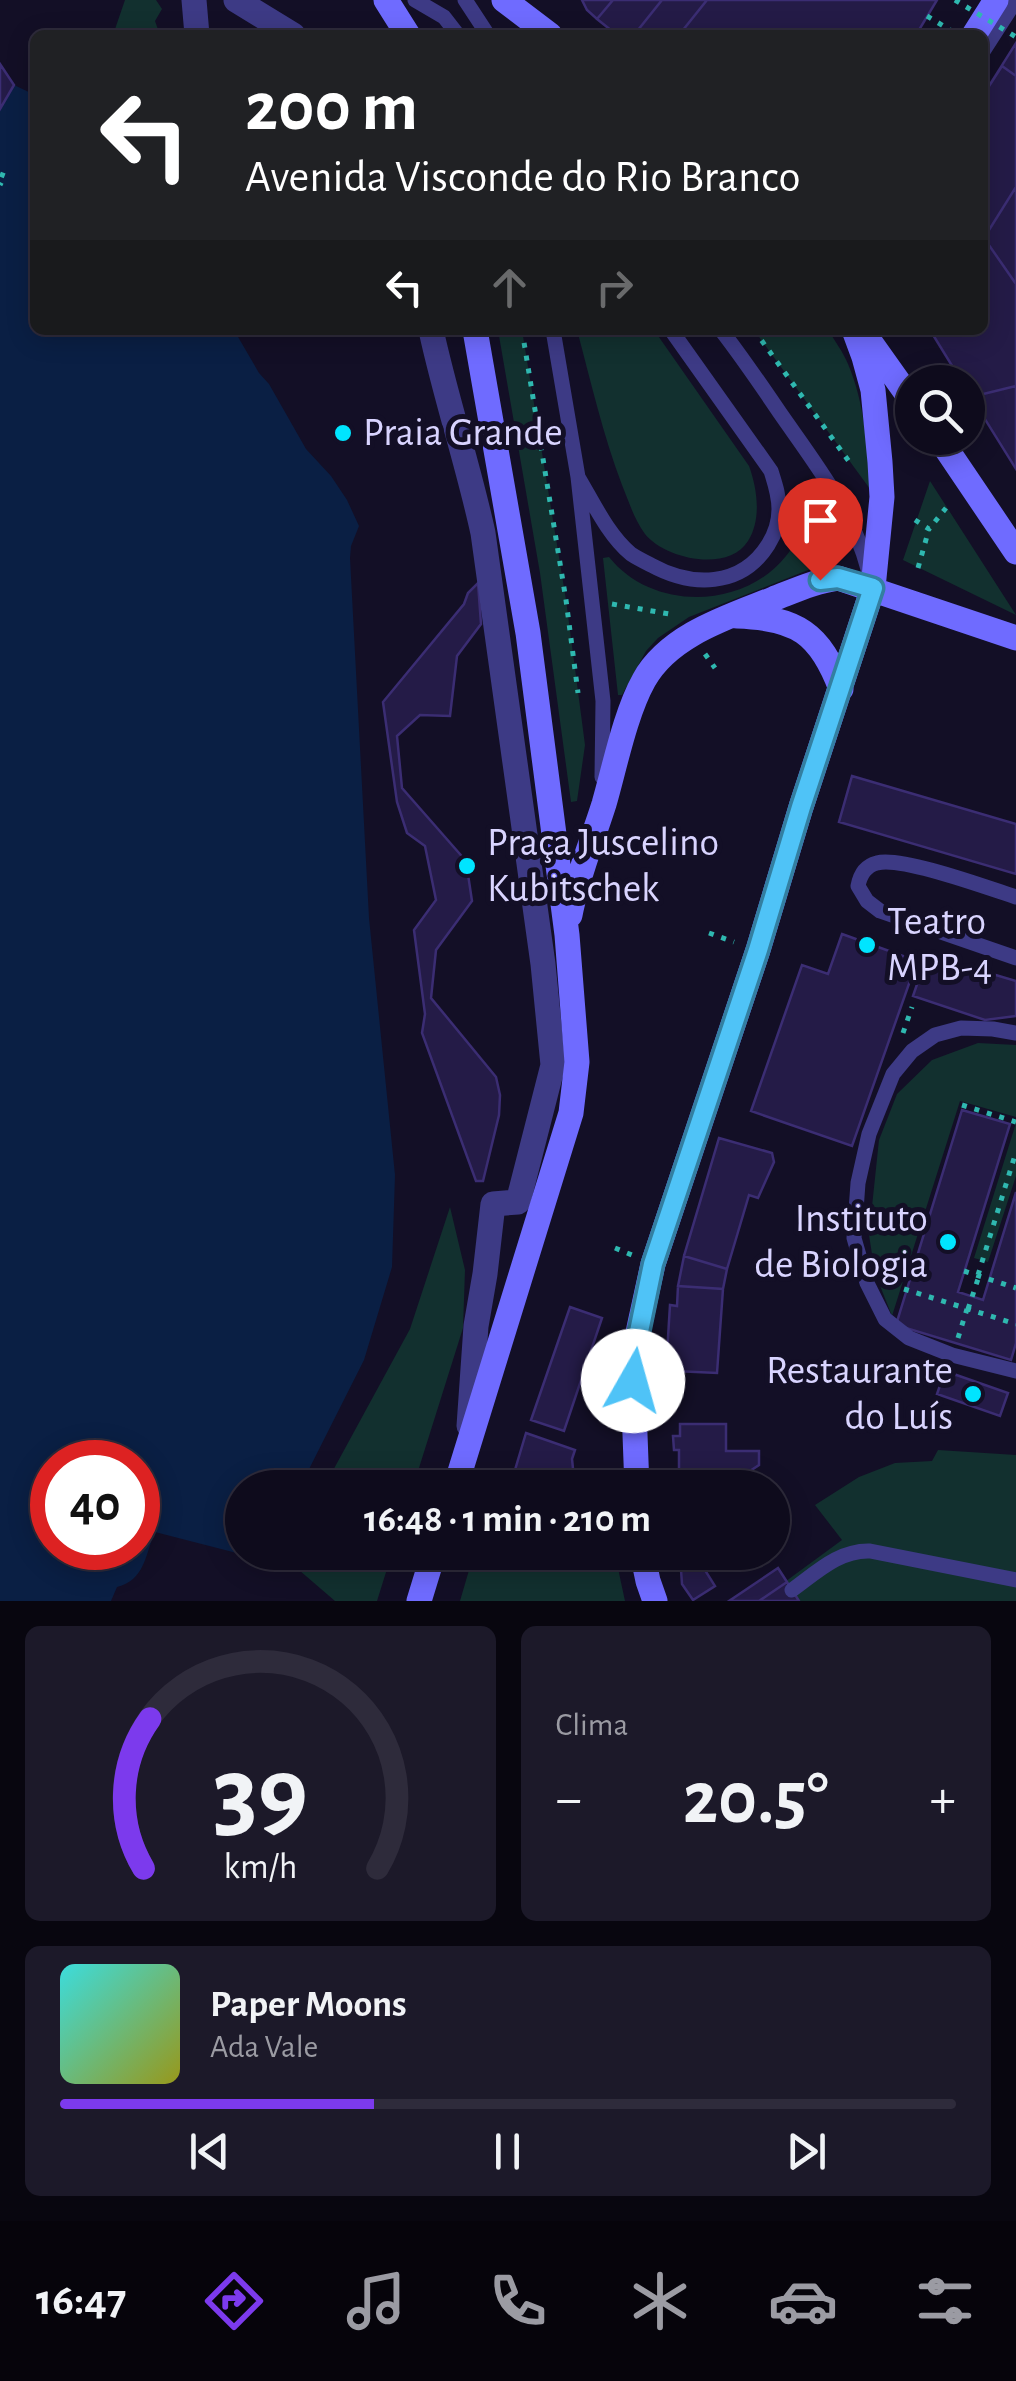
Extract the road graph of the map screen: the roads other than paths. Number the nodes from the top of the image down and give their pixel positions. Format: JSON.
{"nodes":[{"id":1,"x":194,"y":0,"type":"edge"},
{"id":2,"x":236,"y":0,"type":"edge"},
{"id":3,"x":386,"y":0,"type":"edge"},
{"id":4,"x":415,"y":0,"type":"edge"},
{"id":5,"x":465,"y":0,"type":"edge"},
{"id":6,"x":504,"y":0,"type":"edge"},
{"id":7,"x":996,"y":0,"type":"edge"},
{"id":8,"x":1016,"y":0,"type":"edge"},
{"id":9,"x":544,"y":19,"type":"edge"},
{"id":10,"x":197,"y":30,"type":"edge"},
{"id":11,"x":285,"y":30,"type":"edge"},
{"id":12,"x":405,"y":30,"type":"edge"},
{"id":13,"x":454,"y":30,"type":"edge"},
{"id":14,"x":485,"y":30,"type":"edge"},
{"id":15,"x":977,"y":30,"type":"edge"},
{"id":16,"x":988,"y":44,"type":"edge"},
{"id":17,"x":432,"y":335,"type":"edge"},
{"id":18,"x":475,"y":335,"type":"edge"},
{"id":19,"x":554,"y":335,"type":"edge"},
{"id":20,"x":675,"y":335,"type":"edge"},
{"id":21,"x":725,"y":335,"type":"edge"},
{"id":22,"x":856,"y":335,"type":"edge"},
{"id":23,"x":866,"y":335,"type":"edge"},
{"id":24,"x":895,"y":377,"type":"edge"},
{"id":25,"x":950,"y":455,"type":"edge"},
{"id":26,"x":578,"y":477,"type":"junction"},
{"id":27,"x":1016,"y":552,"type":"edge"},
{"id":28,"x":873,"y":588,"type":"junction"},
{"id":29,"x":730,"y":616,"type":"junction"},
{"id":30,"x":1016,"y":638,"type":"edge"},
{"id":31,"x":841,"y":690,"type":"junction"},
{"id":32,"x":602,"y":812,"type":"junction"},
{"id":33,"x":1016,"y":897,"type":"edge"},
{"id":34,"x":567,"y":935,"type":"junction"},
{"id":35,"x":1016,"y":958,"type":"edge"},
{"id":36,"x":1016,"y":1033,"type":"edge"},
{"id":37,"x":1016,"y":1371,"type":"edge"},
{"id":38,"x":465,"y":1454,"type":"junction"},
{"id":39,"x":460,"y":1470,"type":"edge"},
{"id":40,"x":469,"y":1470,"type":"edge"},
{"id":41,"x":636,"y":1470,"type":"edge"},
{"id":42,"x":428,"y":1570,"type":"edge"},
{"id":43,"x":646,"y":1570,"type":"edge"},
{"id":44,"x":1016,"y":1580,"type":"edge"},
{"id":45,"x":792,"y":1590,"type":"dead end"},
{"id":46,"x":419,"y":1601,"type":"edge"},
{"id":47,"x":656,"y":1601,"type":"edge"}],
"edges":[{"from":1,"to":10,"type":"street"},
{"from":2,"to":11,"type":"street"},
{"from":3,"to":12,"type":"street"},
{"from":4,"to":13,"type":"lane"},
{"from":5,"to":14,"type":"lane"},
{"from":6,"to":9,"type":"street"},
{"from":7,"to":15,"type":"street"},
{"from":8,"to":16,"type":"lane"},
{"from":17,"to":38,"type":"street"},
{"from":18,"to":34,"type":"street"},
{"from":19,"to":26,"type":"lane"},
{"from":20,"to":26,"type":"lane"},
{"from":21,"to":28,"type":"lane"},
{"from":22,"to":28,"type":"street"},
{"from":23,"to":24,"type":"street"},
{"from":25,"to":27,"type":"street"},
{"from":26,"to":32,"type":"lane"},
{"from":28,"to":29,"type":"street"},
{"from":28,"to":30,"type":"street"},
{"from":28,"to":31,"type":"street"},
{"from":29,"to":31,"type":"street"},
{"from":29,"to":32,"type":"street"},
{"from":31,"to":41,"type":"street"},
{"from":32,"to":34,"type":"street"},
{"from":33,"to":35,"type":"lane"},
{"from":34,"to":38,"type":"street"},
{"from":36,"to":37,"type":"lane"},
{"from":38,"to":39,"type":"street"},
{"from":38,"to":40,"type":"street"},
{"from":42,"to":46,"type":"street"},
{"from":43,"to":47,"type":"street"},
{"from":44,"to":45,"type":"lane"}]}
